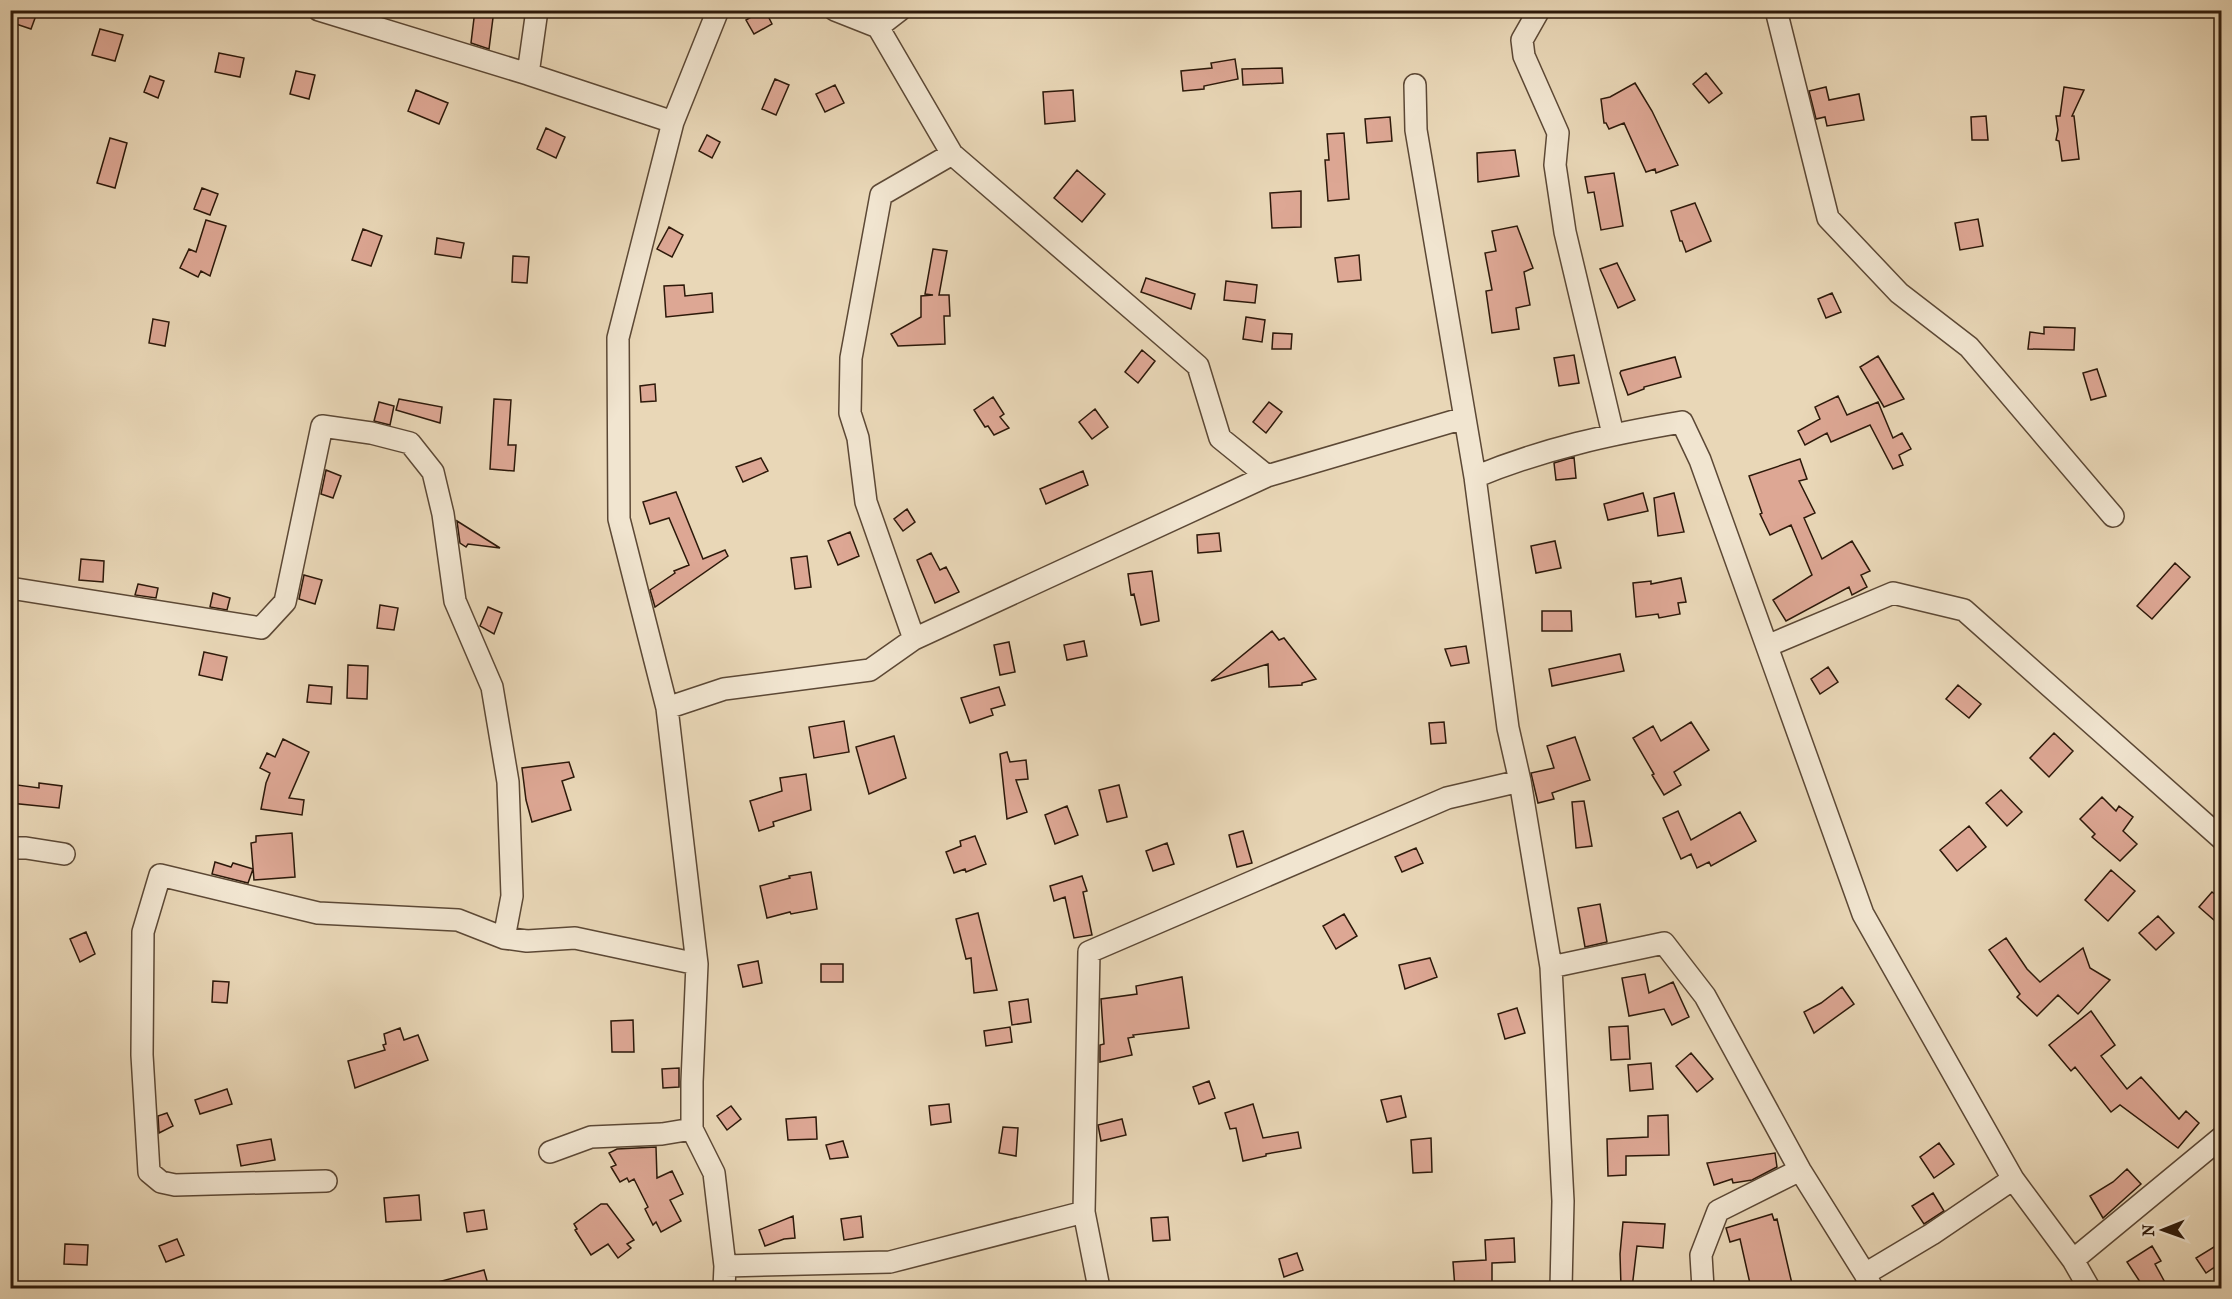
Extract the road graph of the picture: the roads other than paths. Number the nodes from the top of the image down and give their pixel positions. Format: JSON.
{"nodes":[{"id":1,"x":319,"y":10,"type":"edge"},
{"id":2,"x":537,"y":10,"type":"edge"},
{"id":3,"x":718,"y":10,"type":"edge"},
{"id":4,"x":835,"y":10,"type":"edge"},
{"id":5,"x":900,"y":10,"type":"edge"},
{"id":6,"x":1539,"y":10,"type":"edge"},
{"id":7,"x":1776,"y":10,"type":"edge"},
{"id":8,"x":878,"y":27,"type":"junction"},
{"id":9,"x":528,"y":74,"type":"junction"},
{"id":10,"x":1415,"y":85,"type":"dead end"},
{"id":11,"x":673,"y":122,"type":"junction"},
{"id":12,"x":952,"y":154,"type":"junction"},
{"id":13,"x":1464,"y":418,"type":"junction"},
{"id":14,"x":1613,"y":434,"type":"junction"},
{"id":15,"x":1268,"y":476,"type":"junction"},
{"id":16,"x":1475,"y":477,"type":"junction"},
{"id":17,"x":2113,"y":516,"type":"dead end"},
{"id":18,"x":10,"y":588,"type":"edge"},
{"id":19,"x":914,"y":639,"type":"junction"},
{"id":20,"x":1767,"y":646,"type":"junction"},
{"id":21,"x":667,"y":708,"type":"junction"},
{"id":22,"x":1520,"y":781,"type":"junction"},
{"id":23,"x":2222,"y":839,"type":"edge"},
{"id":24,"x":10,"y":848,"type":"edge"},
{"id":25,"x":64,"y":854,"type":"dead end"},
{"id":26,"x":504,"y":938,"type":"junction"},
{"id":27,"x":697,"y":963,"type":"junction"},
{"id":28,"x":1551,"y":967,"type":"junction"},
{"id":29,"x":692,"y":1129,"type":"junction"},
{"id":30,"x":2222,"y":1137,"type":"edge"},
{"id":31,"x":550,"y":1152,"type":"dead end"},
{"id":32,"x":1800,"y":1170,"type":"junction"},
{"id":33,"x":2013,"y":1179,"type":"junction"},
{"id":34,"x":326,"y":1181,"type":"dead end"},
{"id":35,"x":1084,"y":1212,"type":"junction"},
{"id":36,"x":2073,"y":1260,"type":"junction"},
{"id":37,"x":725,"y":1266,"type":"junction"},
{"id":38,"x":1869,"y":1281,"type":"edge"},
{"id":39,"x":724,"y":1288,"type":"edge"},
{"id":40,"x":1099,"y":1288,"type":"edge"},
{"id":41,"x":1561,"y":1288,"type":"edge"},
{"id":42,"x":1703,"y":1288,"type":"edge"},
{"id":43,"x":2089,"y":1288,"type":"edge"}],
"edges":[{"from":1,"to":9,"type":"street"},
{"from":2,"to":9,"type":"street"},
{"from":3,"to":11,"type":"street"},
{"from":4,"to":8,"type":"street"},
{"from":5,"to":8,"type":"street"},
{"from":6,"to":14,"type":"street"},
{"from":7,"to":17,"type":"street"},
{"from":8,"to":12,"type":"street"},
{"from":9,"to":11,"type":"street"},
{"from":10,"to":13,"type":"street"},
{"from":11,"to":21,"type":"street"},
{"from":12,"to":15,"type":"street"},
{"from":12,"to":19,"type":"street"},
{"from":13,"to":15,"type":"street"},
{"from":13,"to":16,"type":"street"},
{"from":14,"to":16,"type":"street"},
{"from":14,"to":20,"type":"street"},
{"from":15,"to":19,"type":"street"},
{"from":16,"to":22,"type":"street"},
{"from":18,"to":26,"type":"street"},
{"from":19,"to":21,"type":"street"},
{"from":20,"to":23,"type":"street"},
{"from":20,"to":33,"type":"street"},
{"from":21,"to":27,"type":"street"},
{"from":22,"to":28,"type":"street"},
{"from":22,"to":35,"type":"street"},
{"from":24,"to":25,"type":"street"},
{"from":26,"to":27,"type":"street"},
{"from":26,"to":34,"type":"street"},
{"from":27,"to":29,"type":"street"},
{"from":28,"to":32,"type":"street"},
{"from":28,"to":41,"type":"street"},
{"from":29,"to":31,"type":"street"},
{"from":29,"to":37,"type":"street"},
{"from":30,"to":36,"type":"street"},
{"from":32,"to":38,"type":"street"},
{"from":32,"to":42,"type":"street"},
{"from":33,"to":36,"type":"street"},
{"from":33,"to":38,"type":"street"},
{"from":35,"to":37,"type":"street"},
{"from":35,"to":40,"type":"street"},
{"from":36,"to":43,"type":"street"},
{"from":37,"to":39,"type":"street"}]}
